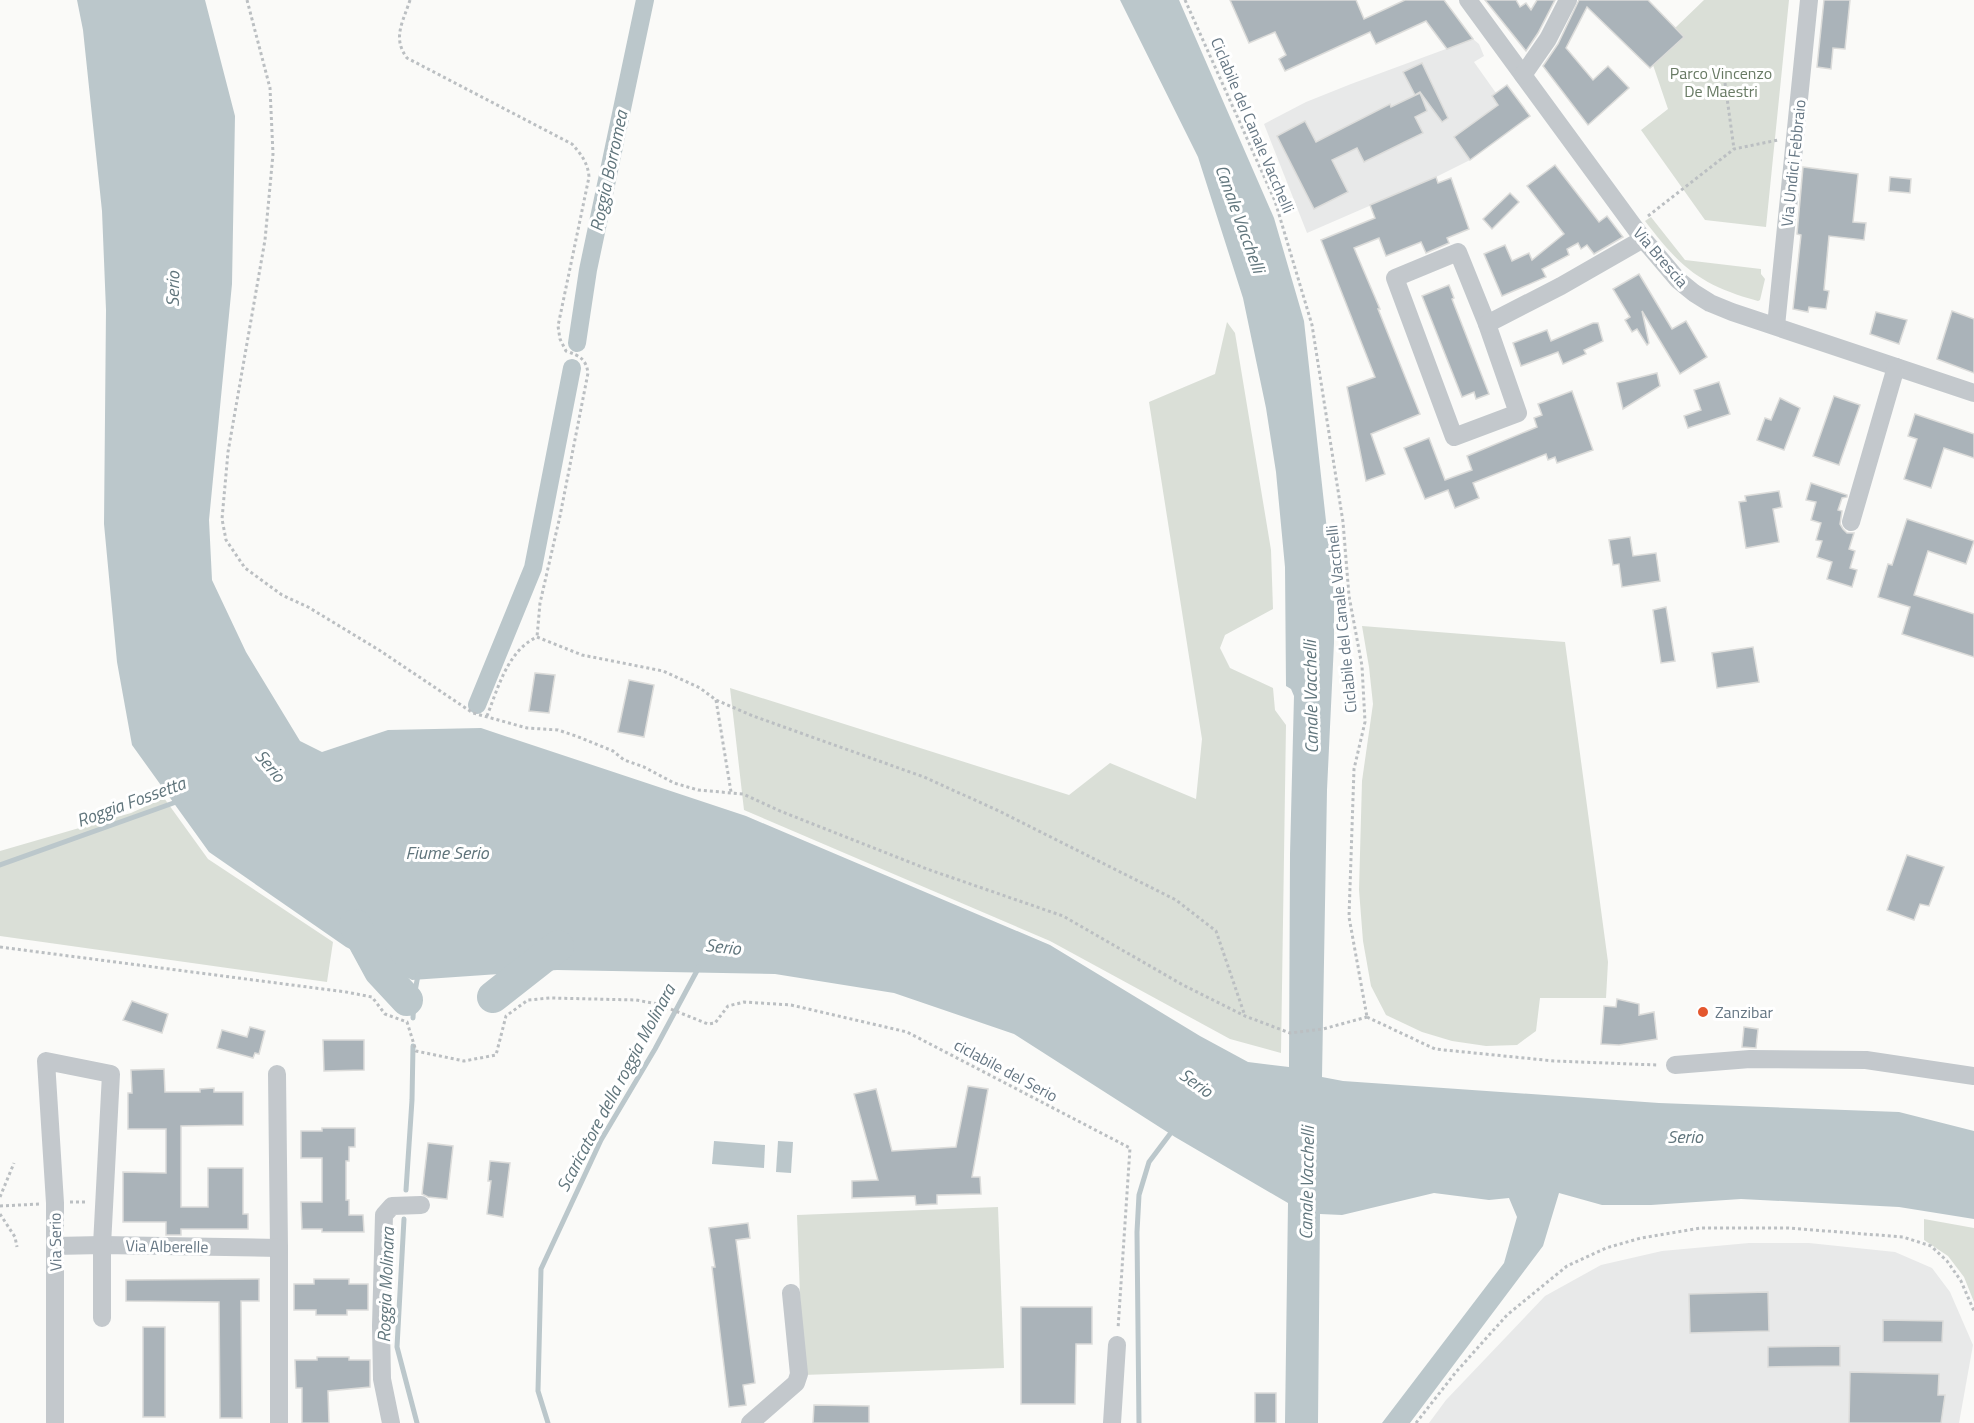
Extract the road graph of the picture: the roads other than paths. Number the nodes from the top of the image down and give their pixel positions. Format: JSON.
{"nodes":[{"id":1,"x":1468,"y":0,"type":"edge"},
{"id":2,"x":1568,"y":0,"type":"edge"},
{"id":3,"x":1809,"y":0,"type":"edge"},
{"id":4,"x":1522,"y":75,"type":"junction"},
{"id":5,"x":1639,"y":233,"type":"junction"},
{"id":6,"x":1487,"y":324,"type":"junction"},
{"id":7,"x":1776,"y":326,"type":"junction"},
{"id":8,"x":1896,"y":367,"type":"junction"},
{"id":9,"x":1974,"y":393,"type":"edge"},
{"id":10,"x":1851,"y":522,"type":"dead end"},
{"id":11,"x":1675,"y":1065,"type":"road end"},
{"id":12,"x":277,"y":1074,"type":"dead end"},
{"id":13,"x":1974,"y":1076,"type":"edge"},
{"id":14,"x":421,"y":1205,"type":"dead end"},
{"id":15,"x":102,"y":1245,"type":"junction"},
{"id":16,"x":56,"y":1246,"type":"junction"},
{"id":17,"x":279,"y":1248,"type":"junction"},
{"id":18,"x":791,"y":1293,"type":"dead end"},
{"id":19,"x":102,"y":1318,"type":"dead end"},
{"id":20,"x":1117,"y":1345,"type":"road end"},
{"id":21,"x":55,"y":1423,"type":"edge"},
{"id":22,"x":279,"y":1423,"type":"edge"},
{"id":23,"x":391,"y":1423,"type":"edge"},
{"id":24,"x":750,"y":1423,"type":"edge"},
{"id":25,"x":1112,"y":1423,"type":"edge"}],
"edges":[{"from":1,"to":4,"type":"street","name":"Via Brescia"},
{"from":2,"to":4,"type":"street"},
{"from":3,"to":7,"type":"street","name":"Via Undici Febbraio"},
{"from":4,"to":5,"type":"street","name":"Via Brescia"},
{"from":5,"to":6,"type":"street"},
{"from":5,"to":7,"type":"street","name":"Via Brescia"},
{"from":6,"to":6,"type":"street"},
{"from":7,"to":8,"type":"street","name":"Via Brescia"},
{"from":8,"to":9,"type":"street","name":"Via Brescia"},
{"from":8,"to":10,"type":"street"},
{"from":11,"to":13,"type":"street"},
{"from":12,"to":17,"type":"street"},
{"from":14,"to":23,"type":"street"},
{"from":15,"to":16,"type":"street","name":"Via Alberelle"},
{"from":15,"to":16,"type":"street","name":"Via Serio"},
{"from":15,"to":17,"type":"street","name":"Via Alberelle"},
{"from":15,"to":19,"type":"street"},
{"from":16,"to":21,"type":"street","name":"Via Serio"},
{"from":17,"to":22,"type":"street"},
{"from":18,"to":24,"type":"street"},
{"from":20,"to":25,"type":"street"}]}
